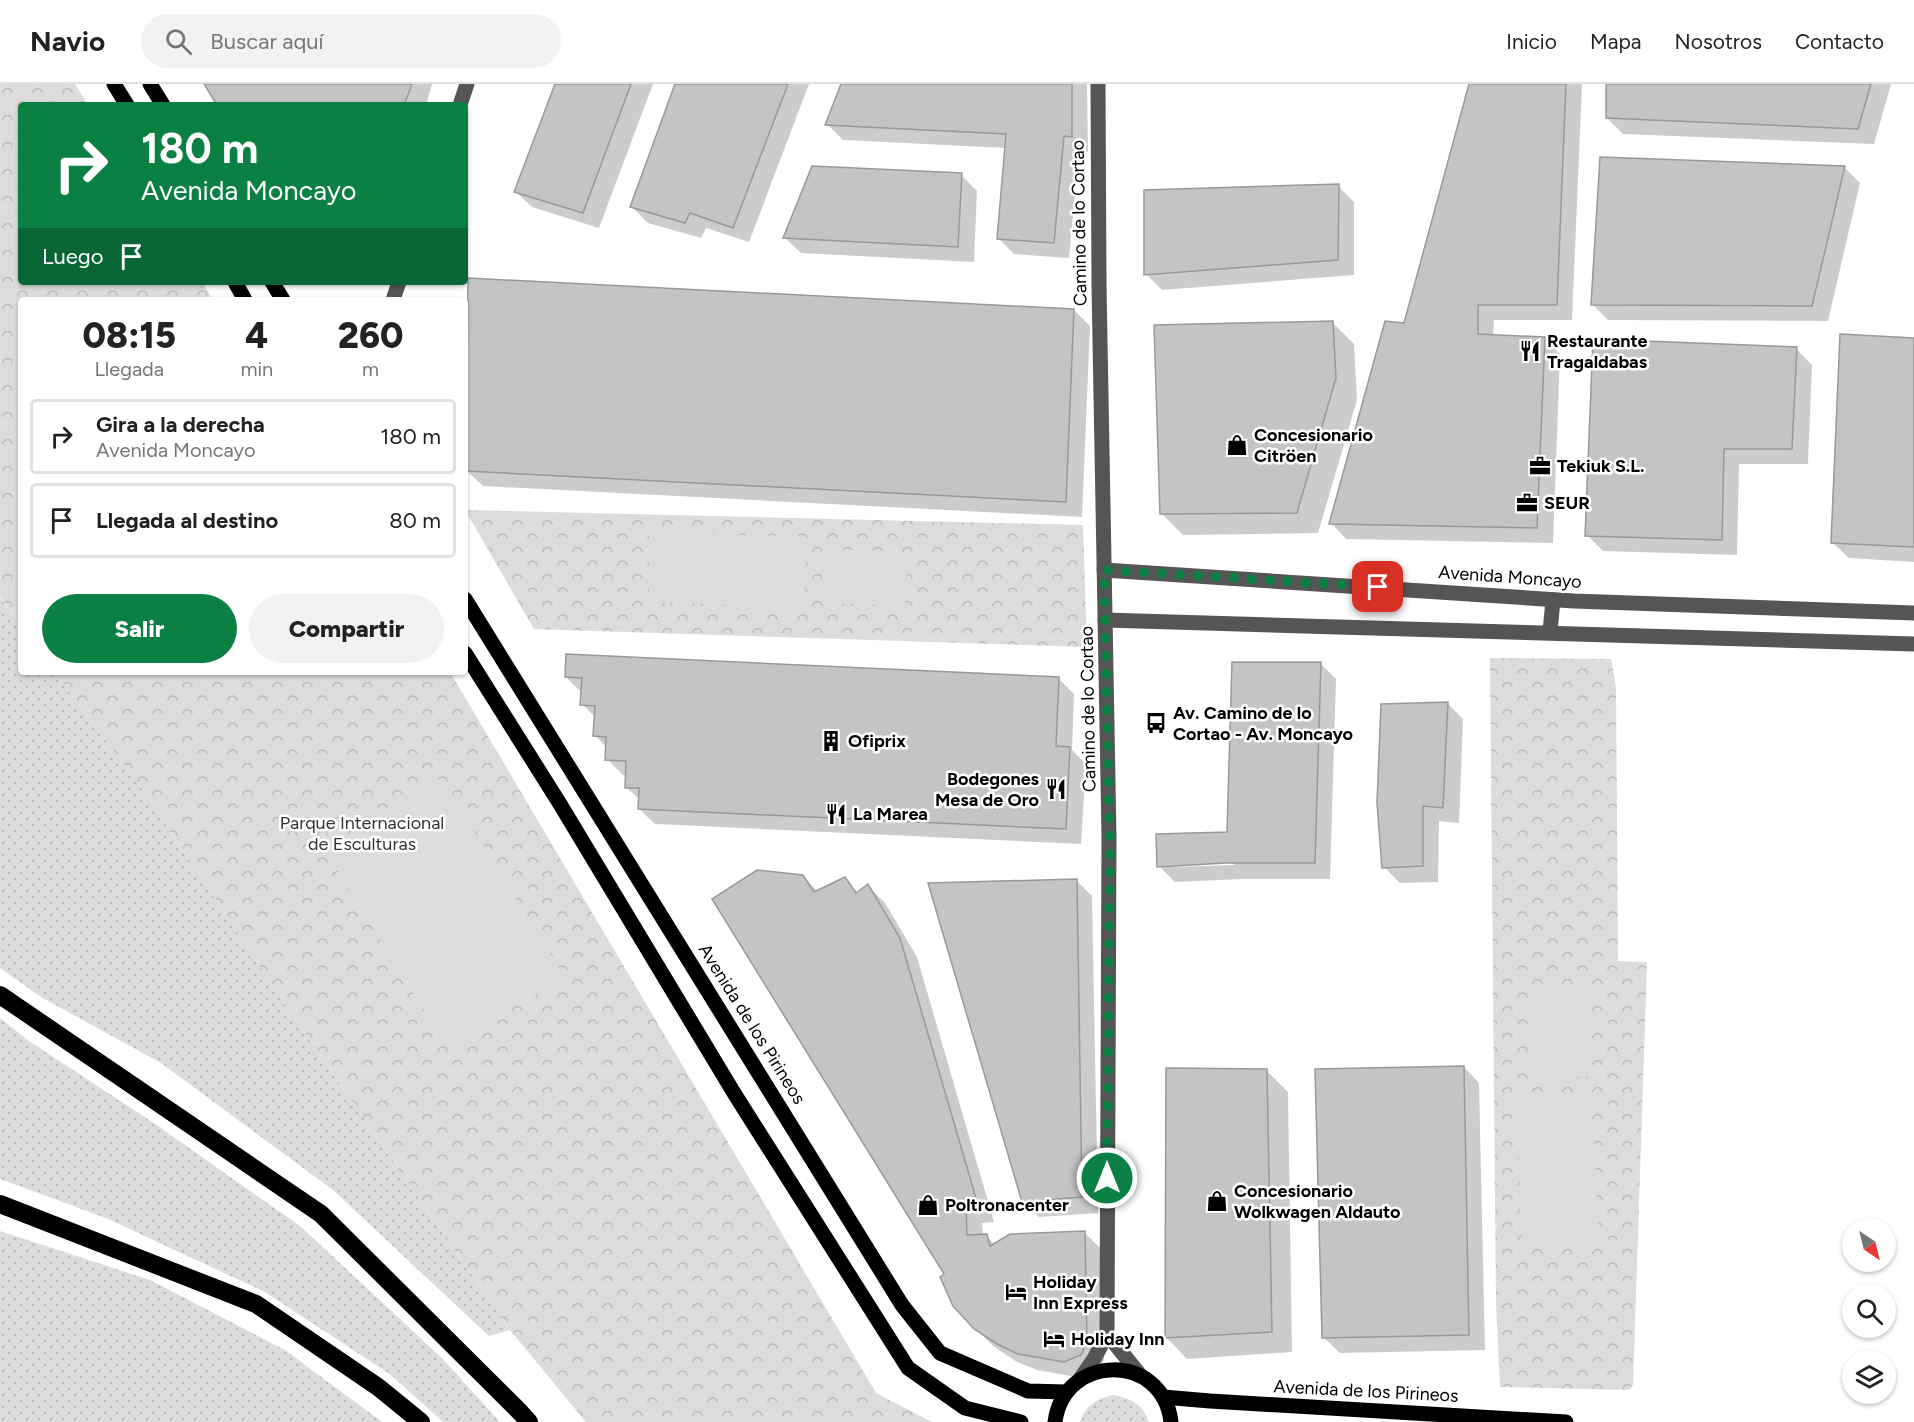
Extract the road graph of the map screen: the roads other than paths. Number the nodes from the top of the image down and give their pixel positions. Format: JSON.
{"nodes":[{"id":1,"x":114,"y":84,"type":"edge"},
{"id":2,"x":150,"y":84,"type":"edge"},
{"id":3,"x":467,"y":84,"type":"edge"},
{"id":4,"x":1098,"y":84,"type":"edge"},
{"id":5,"x":125,"y":102,"type":"edge"},
{"id":6,"x":161,"y":102,"type":"edge"},
{"id":7,"x":461,"y":102,"type":"edge"},
{"id":8,"x":1104,"y":570,"type":"junction"},
{"id":9,"x":1553,"y":600,"type":"junction"},
{"id":10,"x":468,"y":604,"type":"edge"},
{"id":11,"x":1914,"y":613,"type":"edge"},
{"id":12,"x":1106,"y":620,"type":"junction"},
{"id":13,"x":1550,"y":632,"type":"junction"},
{"id":14,"x":1914,"y":644,"type":"edge"},
{"id":15,"x":468,"y":658,"type":"edge"},
{"id":16,"x":0,"y":995,"type":"edge"},
{"id":17,"x":0,"y":1204,"type":"edge"},
{"id":18,"x":1107,"y":1334,"type":"junction"},
{"id":19,"x":1140,"y":1375,"type":"junction"},
{"id":20,"x":1080,"y":1379,"type":"junction"},
{"id":21,"x":1066,"y":1392,"type":"junction"},
{"id":22,"x":1163,"y":1397,"type":"junction"},
{"id":23,"x":525,"y":1417,"type":"edge"},
{"id":24,"x":421,"y":1422,"type":"edge"},
{"id":25,"x":1021,"y":1422,"type":"edge"},
{"id":26,"x":1055,"y":1422,"type":"edge"},
{"id":27,"x":1171,"y":1422,"type":"edge"},
{"id":28,"x":1566,"y":1422,"type":"edge"}],
"edges":[{"from":1,"to":5,"type":"main road"},
{"from":2,"to":6,"type":"main road"},
{"from":3,"to":7,"type":"street"},
{"from":4,"to":8,"type":"street","name":"Camino de lo Cortao"},
{"from":8,"to":9,"type":"street","name":"Avenida Moncayo"},
{"from":8,"to":12,"type":"street","name":"Camino de lo Cortao"},
{"from":9,"to":11,"type":"street","name":"Avenida Moncayo"},
{"from":9,"to":13,"type":"street"},
{"from":10,"to":21,"type":"main road","name":"Avenida de los Pirineos"},
{"from":12,"to":13,"type":"street"},
{"from":12,"to":18,"type":"street","name":"Camino de lo Cortao"},
{"from":13,"to":14,"type":"street"},
{"from":15,"to":25,"type":"main road"},
{"from":16,"to":23,"type":"highway"},
{"from":17,"to":24,"type":"highway"},
{"from":18,"to":19,"type":"street"},
{"from":18,"to":20,"type":"street","name":"Camino de lo Cortao"},
{"from":19,"to":20,"type":"main road"},
{"from":19,"to":22,"type":"main road"},
{"from":20,"to":21,"type":"main road"},
{"from":21,"to":26,"type":"main road"},
{"from":22,"to":27,"type":"main road"},
{"from":22,"to":28,"type":"main road","name":"Avenida de los Pirineos"}]}
